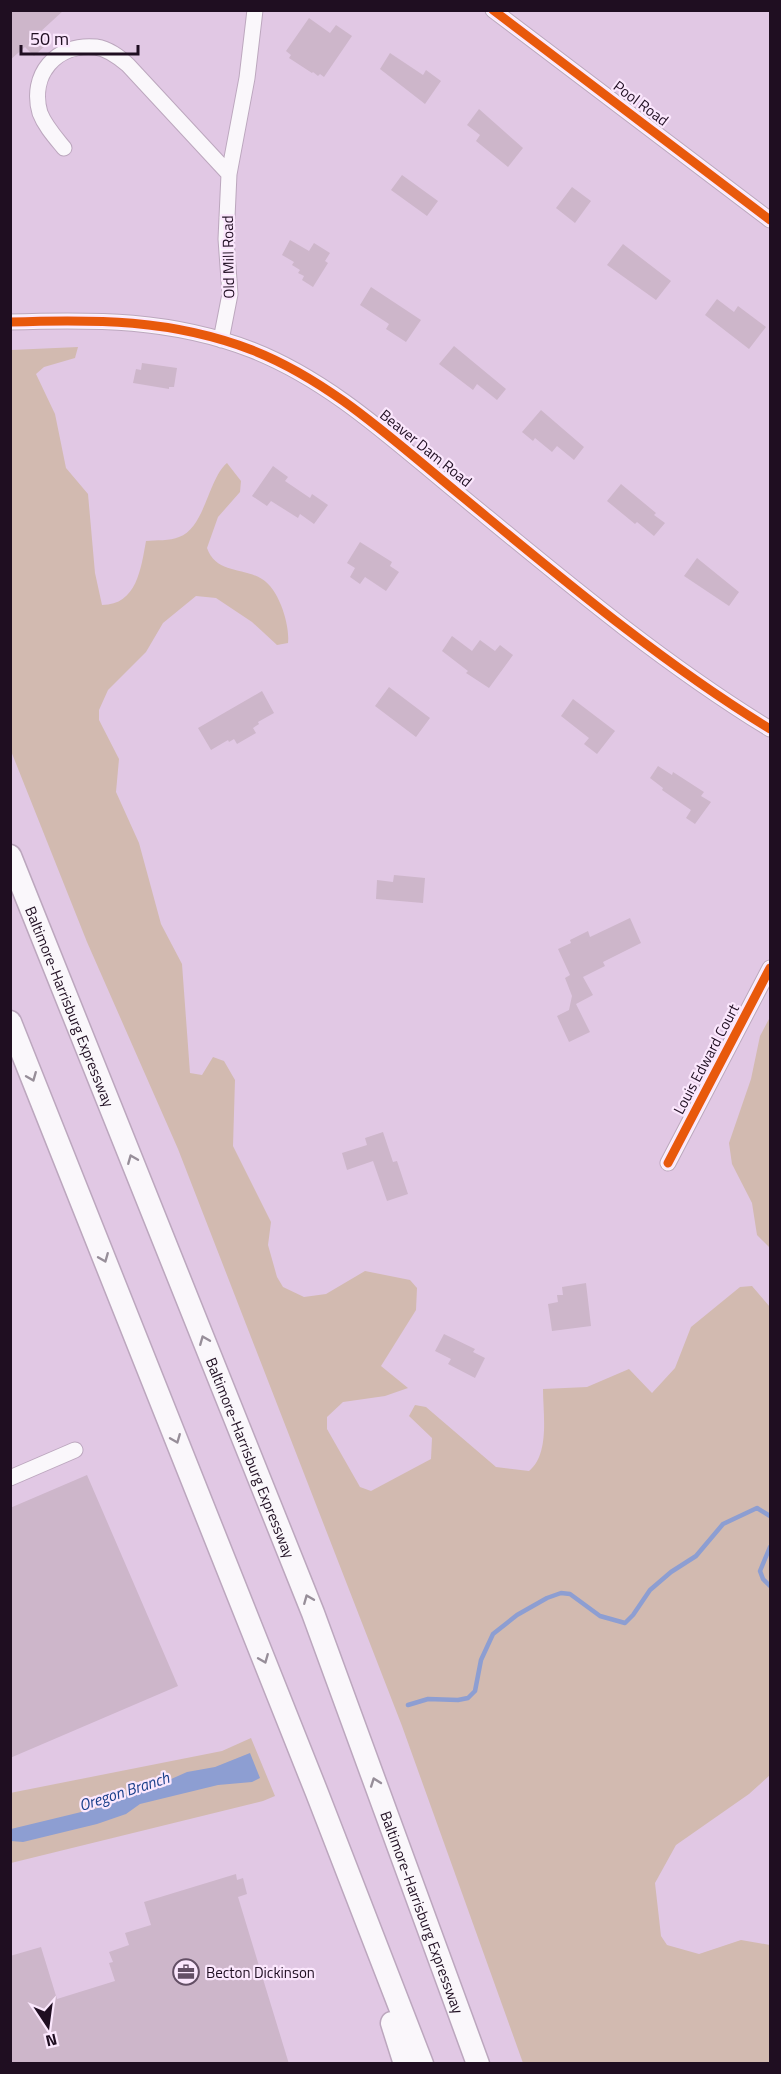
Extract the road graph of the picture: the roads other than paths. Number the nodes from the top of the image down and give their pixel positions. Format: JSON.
{"nodes":[{"id":1,"x":255,"y":10,"type":"edge"},
{"id":2,"x":493,"y":10,"type":"edge"},
{"id":3,"x":64,"y":148,"type":"dead end"},
{"id":4,"x":229,"y":174,"type":"junction"},
{"id":5,"x":771,"y":220,"type":"edge"},
{"id":6,"x":10,"y":322,"type":"edge"},
{"id":7,"x":222,"y":340,"type":"junction"},
{"id":8,"x":771,"y":729,"type":"edge"},
{"id":9,"x":10,"y":856,"type":"edge"},
{"id":10,"x":771,"y":968,"type":"edge"},
{"id":11,"x":10,"y":1022,"type":"edge"},
{"id":12,"x":668,"y":1163,"type":"dead end"},
{"id":13,"x":75,"y":1450,"type":"dead end"},
{"id":14,"x":10,"y":1478,"type":"edge"},
{"id":15,"x":317,"y":1793,"type":"junction"},
{"id":16,"x":405,"y":2064,"type":"edge"},
{"id":17,"x":422,"y":2064,"type":"edge"},
{"id":18,"x":478,"y":2064,"type":"edge"}],
"edges":[{"from":1,"to":4,"type":"street","name":"Old Mill Road"},
{"from":2,"to":5,"type":"street","name":"Pool Road"},
{"from":3,"to":4,"type":"street"},
{"from":4,"to":7,"type":"street","name":"Old Mill Road"},
{"from":6,"to":7,"type":"street","name":"Beaver Dam Road"},
{"from":7,"to":8,"type":"street","name":"Beaver Dam Road"},
{"from":18,"to":9,"type":"highway","name":"Baltimore-Harrisburg Expressway","one_way":true},
{"from":10,"to":12,"type":"street","name":"Louis Edward Court"},
{"from":11,"to":15,"type":"highway","one_way":true},
{"from":13,"to":14,"type":"street"},
{"from":15,"to":16,"type":"highway"},
{"from":15,"to":17,"type":"highway"}]}
